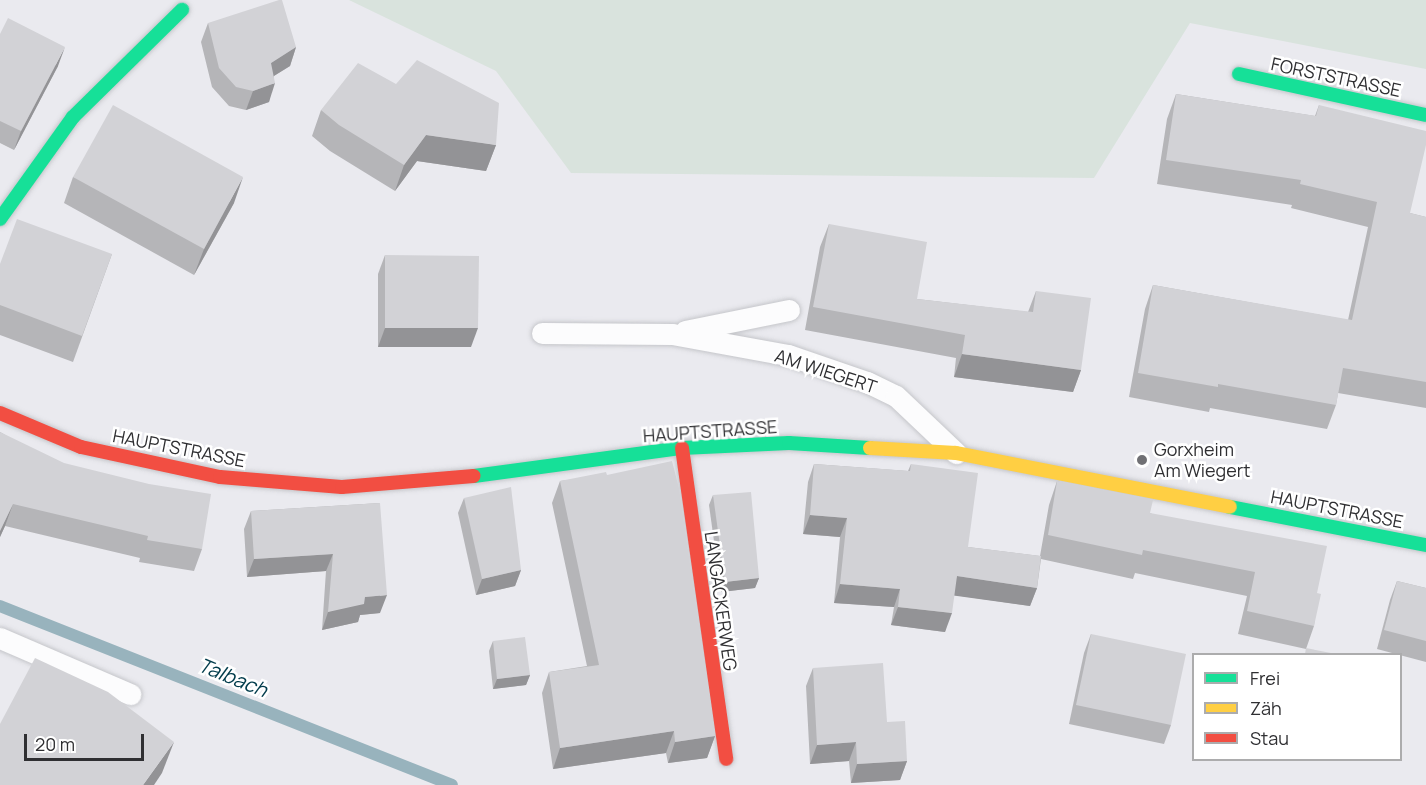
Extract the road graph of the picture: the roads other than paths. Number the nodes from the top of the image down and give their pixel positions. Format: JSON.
{"nodes":[{"id":1,"x":182,"y":10,"type":"dead end"},
{"id":2,"x":1239,"y":74,"type":"dead end"},
{"id":3,"x":1426,"y":115,"type":"edge"},
{"id":4,"x":0,"y":219,"type":"edge"},
{"id":5,"x":789,"y":310,"type":"dead end"},
{"id":6,"x":542,"y":333,"type":"dead end"},
{"id":7,"x":672,"y":334,"type":"junction"},
{"id":8,"x":0,"y":413,"type":"edge"},
{"id":9,"x":682,"y":448,"type":"junction"},
{"id":10,"x":956,"y":453,"type":"junction"},
{"id":11,"x":1426,"y":545,"type":"edge"},
{"id":12,"x":0,"y":638,"type":"edge"},
{"id":13,"x":130,"y":694,"type":"dead end"},
{"id":14,"x":726,"y":759,"type":"dead end"}],
"edges":[{"from":1,"to":4,"type":"main road"},
{"from":2,"to":3,"type":"main road","name":"FORSTSTRASSE"},
{"from":5,"to":7,"type":"lane","name":"AM WIEGERT"},
{"from":6,"to":7,"type":"lane","name":"AM WIEGERT"},
{"from":7,"to":10,"type":"lane","name":"AM WIEGERT"},
{"from":8,"to":9,"type":"main road","name":"HAUPTSTRASSE"},
{"from":9,"to":10,"type":"main road","name":"HAUPTSTRASSE"},
{"from":9,"to":14,"type":"main road","name":"LANGACKERWEG"},
{"from":10,"to":11,"type":"main road","name":"HAUPTSTRASSE"},
{"from":12,"to":13,"type":"lane"}]}
